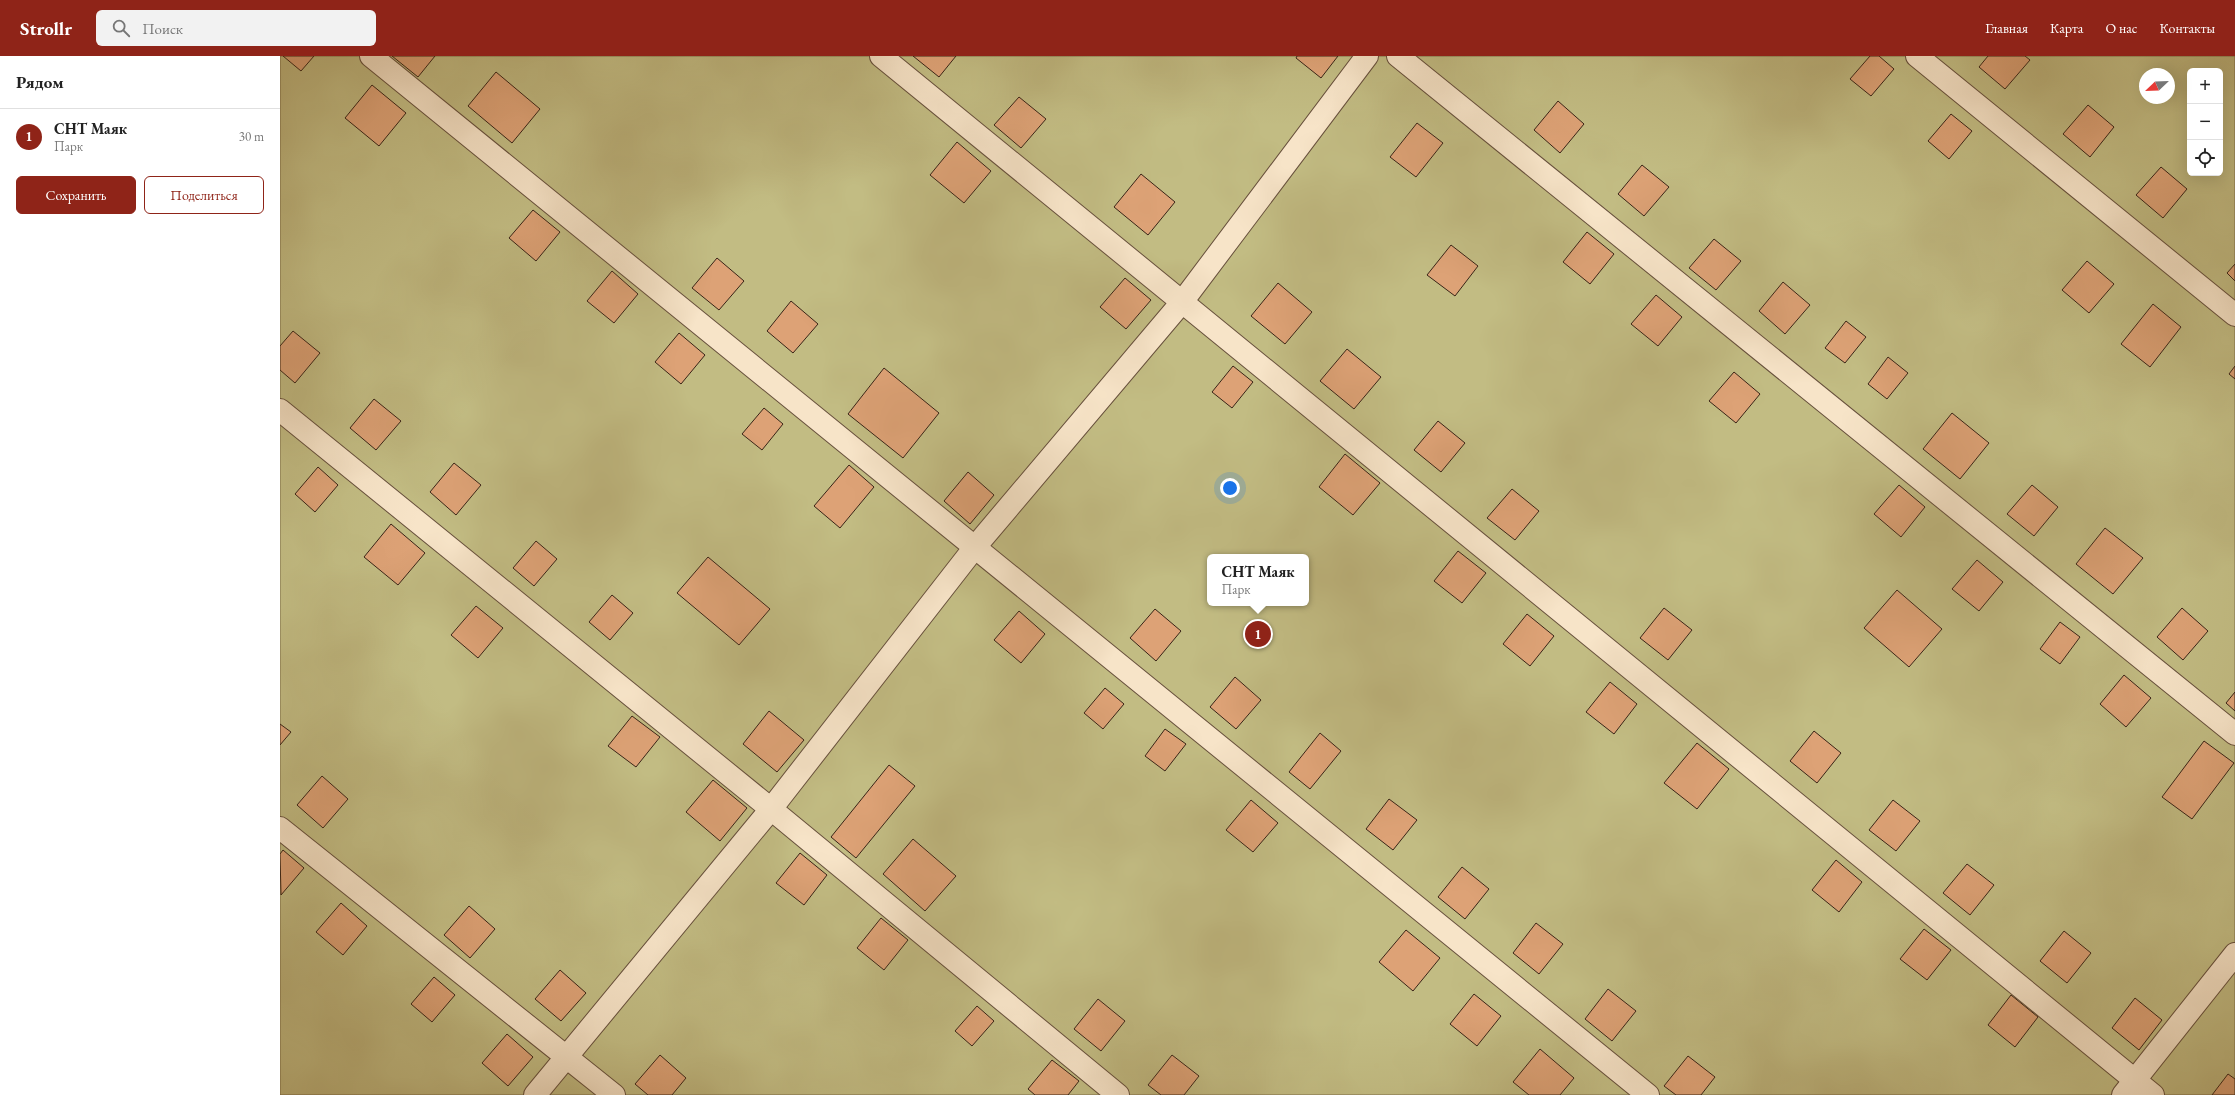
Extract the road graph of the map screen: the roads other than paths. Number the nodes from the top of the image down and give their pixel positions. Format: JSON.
{"nodes":[{"id":1,"x":371,"y":56,"type":"edge"},
{"id":2,"x":881,"y":56,"type":"edge"},
{"id":3,"x":1367,"y":56,"type":"edge"},
{"id":4,"x":1398,"y":56,"type":"edge"},
{"id":5,"x":1918,"y":56,"type":"edge"},
{"id":6,"x":1182,"y":302,"type":"junction"},
{"id":7,"x":2235,"y":315,"type":"edge"},
{"id":8,"x":280,"y":410,"type":"edge"},
{"id":9,"x":975,"y":547,"type":"junction"},
{"id":10,"x":2235,"y":734,"type":"edge"},
{"id":11,"x":771,"y":809,"type":"junction"},
{"id":12,"x":280,"y":828,"type":"edge"},
{"id":13,"x":2235,"y":954,"type":"edge"},
{"id":14,"x":566,"y":1056,"type":"junction"},
{"id":15,"x":2129,"y":1088,"type":"edge"},
{"id":16,"x":535,"y":1095,"type":"edge"},
{"id":17,"x":614,"y":1095,"type":"edge"},
{"id":18,"x":1118,"y":1095,"type":"edge"},
{"id":19,"x":1648,"y":1095,"type":"edge"},
{"id":20,"x":2153,"y":1095,"type":"edge"}],
"edges":[{"from":1,"to":9,"type":"street"},
{"from":2,"to":6,"type":"street"},
{"from":3,"to":6,"type":"street"},
{"from":4,"to":10,"type":"street"},
{"from":5,"to":7,"type":"street"},
{"from":6,"to":9,"type":"street"},
{"from":6,"to":15,"type":"street"},
{"from":8,"to":11,"type":"street"},
{"from":9,"to":11,"type":"street"},
{"from":9,"to":19,"type":"street"},
{"from":11,"to":14,"type":"street"},
{"from":11,"to":18,"type":"street"},
{"from":12,"to":14,"type":"street"},
{"from":13,"to":15,"type":"street"},
{"from":14,"to":16,"type":"street"},
{"from":14,"to":17,"type":"street"},
{"from":15,"to":20,"type":"street"}]}
